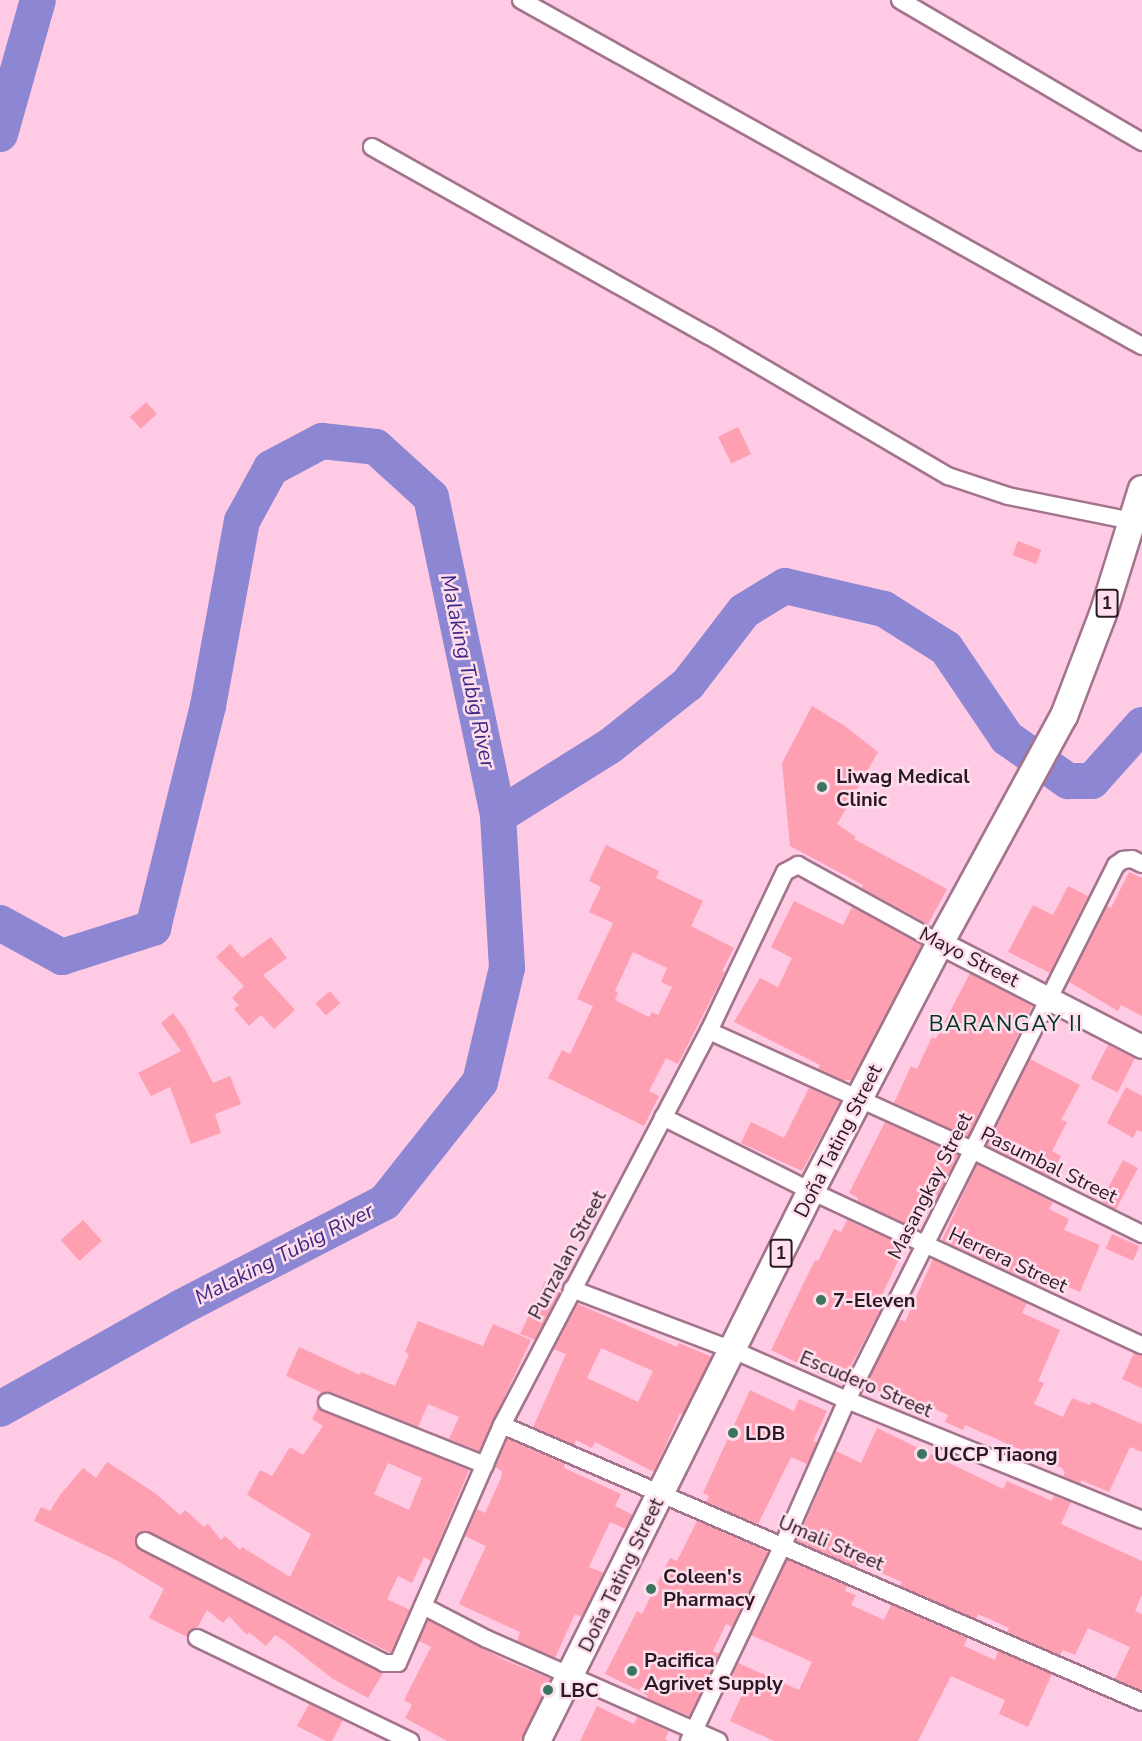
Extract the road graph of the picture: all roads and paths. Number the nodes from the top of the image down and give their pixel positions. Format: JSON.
{"nodes":[{"id":1,"x":521,"y":0,"type":"edge"},
{"id":2,"x":900,"y":0,"type":"edge"},
{"id":3,"x":1142,"y":142,"type":"edge"},
{"id":4,"x":372,"y":147,"type":"dead end"},
{"id":5,"x":1142,"y":346,"type":"edge"},
{"id":6,"x":1142,"y":489,"type":"edge"},
{"id":7,"x":1132,"y":521,"type":"junction"},
{"id":8,"x":1137,"y":861,"type":"edge"},
{"id":9,"x":798,"y":866,"type":"joint"},
{"id":10,"x":940,"y":943,"type":"junction"},
{"id":11,"x":1049,"y":999,"type":"junction"},
{"id":12,"x":708,"y":1031,"type":"junction"},
{"id":13,"x":1142,"y":1047,"type":"edge"},
{"id":14,"x":860,"y":1099,"type":"junction"},
{"id":15,"x":663,"y":1117,"type":"junction"},
{"id":16,"x":972,"y":1150,"type":"junction"},
{"id":17,"x":811,"y":1191,"type":"junction"},
{"id":18,"x":1142,"y":1234,"type":"edge"},
{"id":19,"x":924,"y":1244,"type":"junction"},
{"id":20,"x":572,"y":1289,"type":"junction"},
{"id":21,"x":1142,"y":1345,"type":"edge"},
{"id":22,"x":733,"y":1350,"type":"junction"},
{"id":23,"x":848,"y":1400,"type":"junction"},
{"id":24,"x":327,"y":1402,"type":"dead end"},
{"id":25,"x":502,"y":1425,"type":"junction"},
{"id":26,"x":485,"y":1465,"type":"junction"},
{"id":27,"x":662,"y":1492,"type":"junction"},
{"id":28,"x":1142,"y":1520,"type":"edge"},
{"id":29,"x":145,"y":1541,"type":"dead end"},
{"id":30,"x":783,"y":1545,"type":"junction"},
{"id":31,"x":423,"y":1606,"type":"junction"},
{"id":32,"x":197,"y":1638,"type":"dead end"},
{"id":33,"x":571,"y":1677,"type":"junction"},
{"id":34,"x":1142,"y":1702,"type":"edge"},
{"id":35,"x":691,"y":1736,"type":"edge"},
{"id":36,"x":410,"y":1741,"type":"edge"},
{"id":37,"x":537,"y":1741,"type":"edge"},
{"id":38,"x":718,"y":1741,"type":"edge"}],
"edges":[{"from":1,"to":5,"type":"street"},
{"from":2,"to":3,"type":"street"},
{"from":4,"to":7,"type":"street"},
{"from":6,"to":7,"type":"main road","number":"1"},
{"from":7,"to":10,"type":"main road","name":"Doña Tating Street","number":"1"},
{"from":8,"to":11,"type":"street","name":"Masangkay Street"},
{"from":9,"to":10,"type":"street","name":"Mayo Street"},
{"from":9,"to":12,"type":"street","name":"Punzalan Street"},
{"from":10,"to":11,"type":"street","name":"Mayo Street"},
{"from":10,"to":14,"type":"main road","name":"Doña Tating Street","number":"1"},
{"from":11,"to":13,"type":"street","name":"Mayo Street"},
{"from":11,"to":16,"type":"street","name":"Masangkay Street"},
{"from":12,"to":14,"type":"street","name":"Pasumbal Street"},
{"from":12,"to":15,"type":"street","name":"Punzalan Street"},
{"from":14,"to":16,"type":"street","name":"Pasumbal Street"},
{"from":14,"to":17,"type":"main road","name":"Doña Tating Street","number":"1"},
{"from":15,"to":17,"type":"street","name":"Herrera Street"},
{"from":15,"to":20,"type":"street","name":"Punzalan Street"},
{"from":16,"to":18,"type":"street","name":"Pasumbal Street"},
{"from":16,"to":19,"type":"street","name":"Masangkay Street"},
{"from":17,"to":19,"type":"street","name":"Herrera Street"},
{"from":17,"to":22,"type":"main road","name":"Doña Tating Street","number":"1"},
{"from":19,"to":21,"type":"street","name":"Herrera Street"},
{"from":19,"to":23,"type":"street","name":"Masangkay Street"},
{"from":20,"to":22,"type":"street","name":"Escudero Street"},
{"from":20,"to":25,"type":"street","name":"Punzalan Street"},
{"from":22,"to":23,"type":"street","name":"Escudero Street"},
{"from":22,"to":27,"type":"main road","name":"Doña Tating Street","number":"1"},
{"from":23,"to":28,"type":"street","name":"Escudero Street"},
{"from":23,"to":30,"type":"street","name":"Masangkay Street"},
{"from":24,"to":26,"type":"street"},
{"from":25,"to":26,"type":"street","name":"Punzalan Street"},
{"from":25,"to":27,"type":"street","name":"Umali Street"},
{"from":26,"to":31,"type":"street","name":"Punzalan Street"},
{"from":27,"to":30,"type":"street","name":"Umali Street"},
{"from":27,"to":33,"type":"main road","name":"Doña Tating Street","number":"1"},
{"from":29,"to":31,"type":"street","name":"Punzalan Street"},
{"from":30,"to":34,"type":"street","name":"Umali Street"},
{"from":30,"to":35,"type":"street","name":"Masangkay Street"},
{"from":31,"to":33,"type":"street"},
{"from":32,"to":36,"type":"street"},
{"from":33,"to":35,"type":"street"},
{"from":33,"to":37,"type":"main road","name":"Doña Tating Street","number":"1"},
{"from":35,"to":38,"type":"street"}]}
